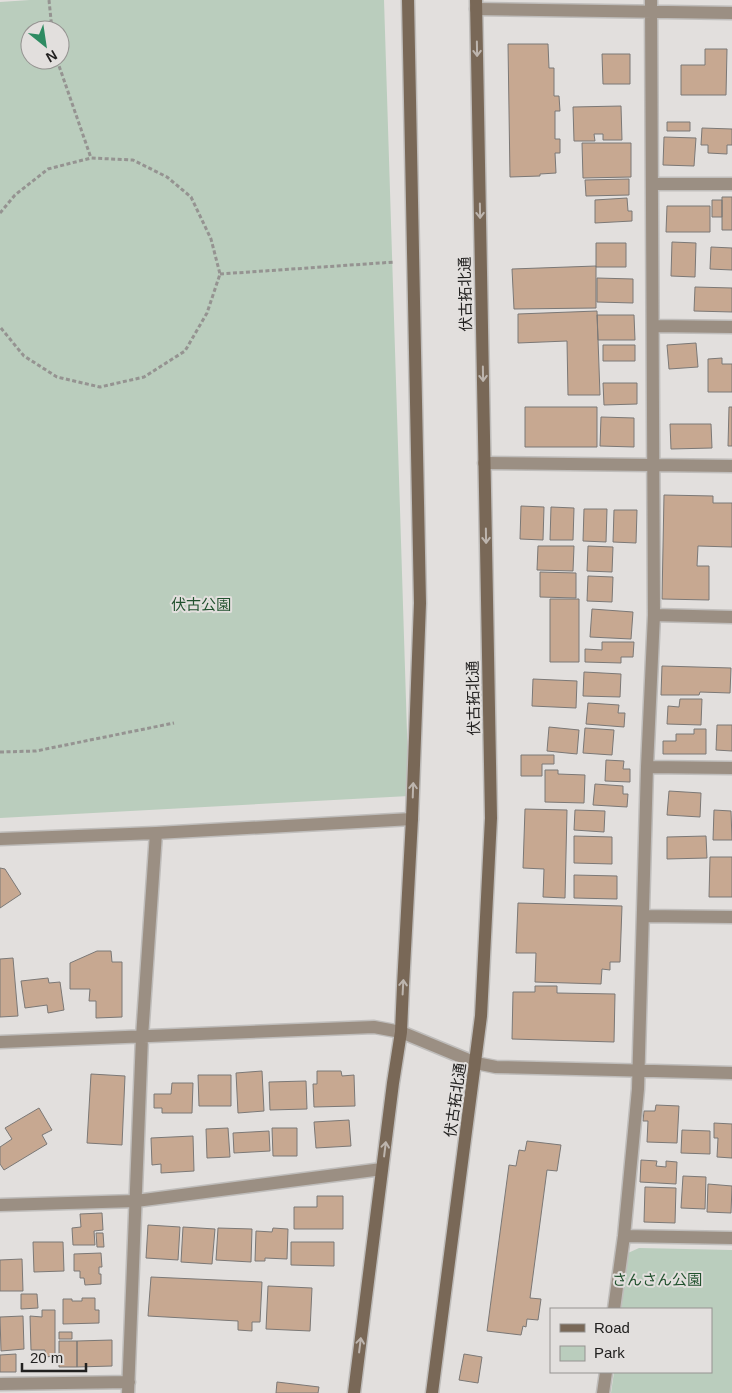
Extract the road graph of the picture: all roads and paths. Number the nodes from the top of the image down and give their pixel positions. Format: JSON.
{"nodes":[{"id":1,"x":49,"y":0,"type":"edge"},
{"id":2,"x":408,"y":0,"type":"edge"},
{"id":3,"x":476,"y":4,"type":"edge"},
{"id":4,"x":652,"y":6,"type":"edge"},
{"id":5,"x":732,"y":12,"type":"edge"},
{"id":6,"x":51,"y":20,"type":"edge"},
{"id":7,"x":60,"y":70,"type":"edge"},
{"id":8,"x":91,"y":158,"type":"junction"},
{"id":9,"x":652,"y":184,"type":"junction"},
{"id":10,"x":732,"y":184,"type":"edge"},
{"id":11,"x":0,"y":213,"type":"edge"},
{"id":12,"x":395,"y":262,"type":"dead end"},
{"id":13,"x":220,"y":274,"type":"junction"},
{"id":14,"x":653,"y":326,"type":"junction"},
{"id":15,"x":0,"y":327,"type":"edge"},
{"id":16,"x":732,"y":327,"type":"edge"},
{"id":17,"x":484,"y":463,"type":"junction"},
{"id":18,"x":653,"y":464,"type":"junction"},
{"id":19,"x":732,"y":466,"type":"edge"},
{"id":20,"x":654,"y":615,"type":"junction"},
{"id":21,"x":732,"y":617,"type":"edge"},
{"id":22,"x":174,"y":723,"type":"dead end"},
{"id":23,"x":0,"y":752,"type":"edge"},
{"id":24,"x":647,"y":767,"type":"junction"},
{"id":25,"x":732,"y":768,"type":"edge"},
{"id":26,"x":412,"y":819,"type":"junction"},
{"id":27,"x":156,"y":833,"type":"junction"},
{"id":28,"x":0,"y":839,"type":"edge"},
{"id":29,"x":643,"y":916,"type":"junction"},
{"id":30,"x":732,"y":917,"type":"edge"},
{"id":31,"x":401,"y":1032,"type":"junction"},
{"id":32,"x":142,"y":1037,"type":"junction"},
{"id":33,"x":0,"y":1042,"type":"edge"},
{"id":34,"x":476,"y":1063,"type":"junction"},
{"id":35,"x":638,"y":1070,"type":"junction"},
{"id":36,"x":732,"y":1073,"type":"edge"},
{"id":37,"x":382,"y":1169,"type":"junction"},
{"id":38,"x":136,"y":1201,"type":"junction"},
{"id":39,"x":0,"y":1205,"type":"edge"},
{"id":40,"x":624,"y":1236,"type":"junction"},
{"id":41,"x":732,"y":1238,"type":"edge"},
{"id":42,"x":614,"y":1308,"type":"edge"},
{"id":43,"x":606,"y":1373,"type":"edge"},
{"id":44,"x":0,"y":1384,"type":"edge"},
{"id":45,"x":128,"y":1388,"type":"edge"},
{"id":46,"x":354,"y":1393,"type":"edge"},
{"id":47,"x":432,"y":1393,"type":"edge"},
{"id":48,"x":603,"y":1393,"type":"edge"}],
"edges":[{"from":1,"to":6,"type":"path"},
{"from":26,"to":2,"type":"street","one_way":true},
{"from":3,"to":4,"type":"street"},
{"from":3,"to":17,"type":"street","name":"伏古拓北通","one_way":true},
{"from":4,"to":5,"type":"street"},
{"from":4,"to":9,"type":"street"},
{"from":7,"to":8,"type":"path"},
{"from":8,"to":11,"type":"path"},
{"from":8,"to":13,"type":"path"},
{"from":9,"to":10,"type":"street"},
{"from":9,"to":14,"type":"street"},
{"from":12,"to":13,"type":"path"},
{"from":13,"to":15,"type":"path"},
{"from":14,"to":16,"type":"street"},
{"from":14,"to":18,"type":"street"},
{"from":17,"to":18,"type":"street"},
{"from":17,"to":34,"type":"street","name":"伏古拓北通","one_way":true},
{"from":18,"to":19,"type":"street"},
{"from":18,"to":20,"type":"street"},
{"from":20,"to":21,"type":"street"},
{"from":20,"to":24,"type":"street"},
{"from":22,"to":23,"type":"path"},
{"from":24,"to":25,"type":"street"},
{"from":24,"to":29,"type":"street"},
{"from":26,"to":27,"type":"street"},
{"from":31,"to":26,"type":"street","one_way":true},
{"from":27,"to":28,"type":"street"},
{"from":27,"to":32,"type":"street"},
{"from":29,"to":30,"type":"street"},
{"from":29,"to":35,"type":"street"},
{"from":31,"to":32,"type":"street"},
{"from":31,"to":34,"type":"street"},
{"from":37,"to":31,"type":"street","one_way":true},
{"from":32,"to":33,"type":"street"},
{"from":32,"to":38,"type":"street"},
{"from":34,"to":35,"type":"street"},
{"from":34,"to":47,"type":"street","name":"伏古拓北通"},
{"from":35,"to":36,"type":"street"},
{"from":35,"to":40,"type":"street"},
{"from":37,"to":38,"type":"street"},
{"from":46,"to":37,"type":"street","one_way":true},
{"from":38,"to":39,"type":"street"},
{"from":38,"to":45,"type":"street"},
{"from":40,"to":41,"type":"street"},
{"from":40,"to":42,"type":"street"},
{"from":43,"to":48,"type":"street"},
{"from":44,"to":45,"type":"street"}]}
